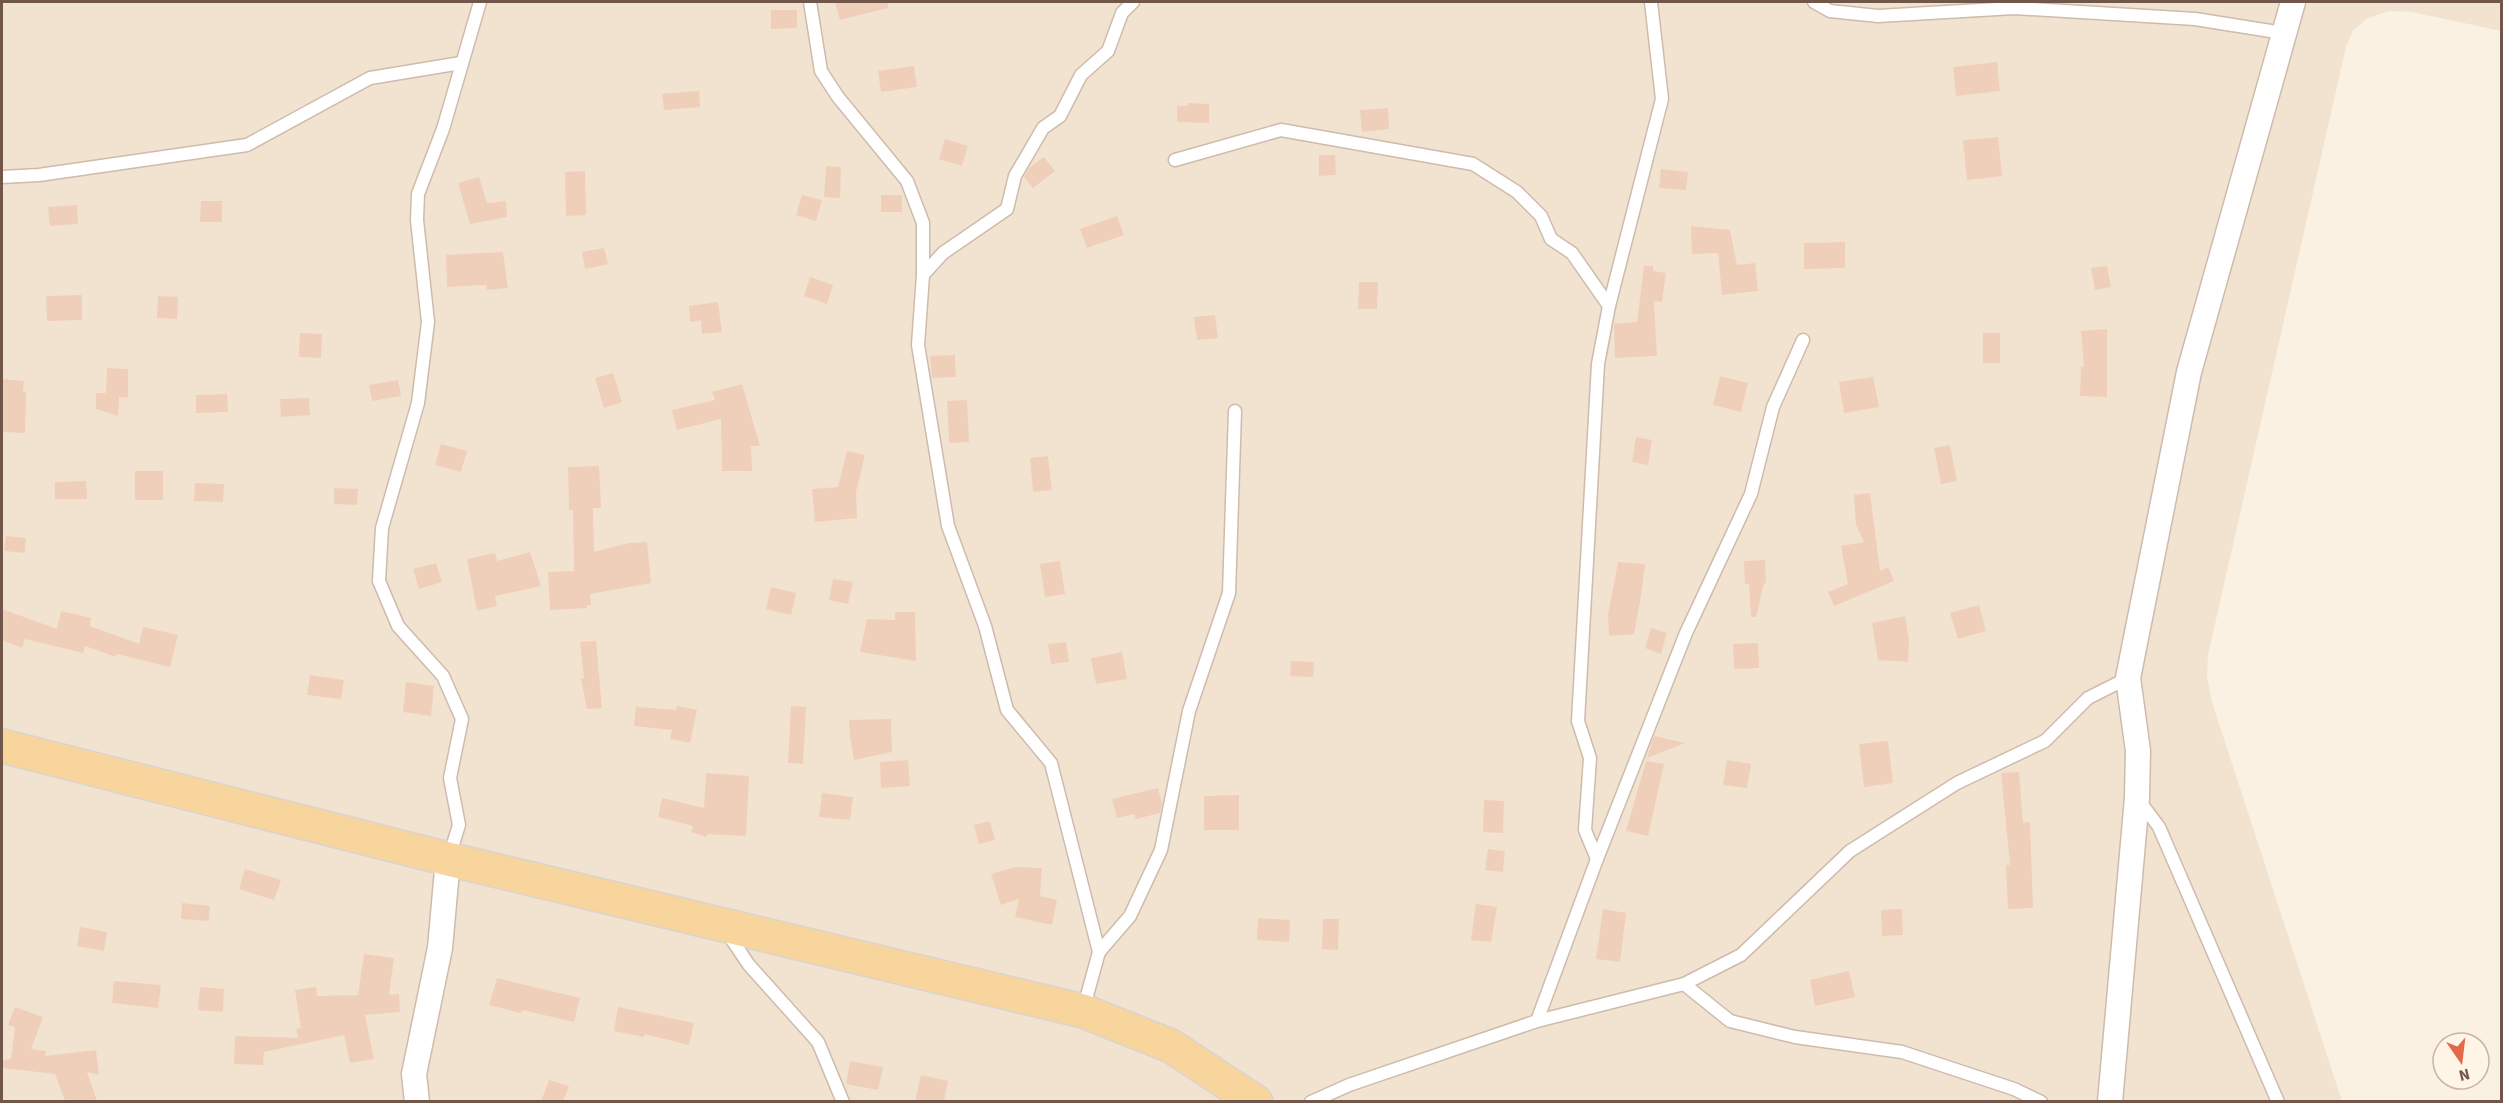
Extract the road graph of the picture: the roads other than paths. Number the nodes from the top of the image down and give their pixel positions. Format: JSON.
{"nodes":[{"id":1,"x":480,"y":2,"type":"edge"},
{"id":2,"x":810,"y":2,"type":"edge"},
{"id":3,"x":1133,"y":2,"type":"edge"},
{"id":4,"x":1651,"y":2,"type":"edge"},
{"id":5,"x":1814,"y":2,"type":"edge"},
{"id":6,"x":2293,"y":2,"type":"edge"},
{"id":7,"x":2283,"y":33,"type":"junction"},
{"id":8,"x":461,"y":63,"type":"junction"},
{"id":9,"x":1175,"y":160,"type":"dead end"},
{"id":10,"x":2,"y":177,"type":"edge"},
{"id":11,"x":923,"y":275,"type":"junction"},
{"id":12,"x":1609,"y":306,"type":"junction"},
{"id":13,"x":1803,"y":340,"type":"dead end"},
{"id":14,"x":1235,"y":411,"type":"dead end"},
{"id":15,"x":2128,"y":678,"type":"junction"},
{"id":16,"x":2,"y":746,"type":"edge"},
{"id":17,"x":2137,"y":798,"type":"junction"},
{"id":18,"x":448,"y":859,"type":"junction"},
{"id":19,"x":1598,"y":859,"type":"junction"},
{"id":20,"x":722,"y":924,"type":"junction"},
{"id":21,"x":1099,"y":952,"type":"junction"},
{"id":22,"x":1684,"y":984,"type":"junction"},
{"id":23,"x":1083,"y":1011,"type":"junction"},
{"id":24,"x":1537,"y":1022,"type":"junction"},
{"id":25,"x":417,"y":1101,"type":"edge"},
{"id":26,"x":843,"y":1101,"type":"edge"},
{"id":27,"x":1256,"y":1101,"type":"edge"},
{"id":28,"x":1311,"y":1101,"type":"edge"},
{"id":29,"x":2041,"y":1101,"type":"edge"},
{"id":30,"x":2110,"y":1101,"type":"edge"},
{"id":31,"x":2278,"y":1101,"type":"edge"}],
"edges":[{"from":1,"to":8,"type":"lane"},
{"from":2,"to":11,"type":"lane"},
{"from":3,"to":11,"type":"lane"},
{"from":4,"to":12,"type":"lane"},
{"from":5,"to":7,"type":"lane"},
{"from":6,"to":7,"type":"street"},
{"from":7,"to":15,"type":"street"},
{"from":8,"to":10,"type":"lane"},
{"from":8,"to":18,"type":"lane"},
{"from":9,"to":12,"type":"lane"},
{"from":11,"to":21,"type":"lane"},
{"from":12,"to":19,"type":"lane"},
{"from":13,"to":19,"type":"lane"},
{"from":14,"to":21,"type":"lane"},
{"from":15,"to":17,"type":"street"},
{"from":15,"to":22,"type":"lane"},
{"from":16,"to":18,"type":"main road"},
{"from":17,"to":30,"type":"street"},
{"from":17,"to":31,"type":"lane"},
{"from":18,"to":20,"type":"main road"},
{"from":18,"to":25,"type":"street"},
{"from":19,"to":24,"type":"lane"},
{"from":20,"to":23,"type":"main road"},
{"from":20,"to":26,"type":"lane"},
{"from":21,"to":23,"type":"lane"},
{"from":22,"to":24,"type":"lane"},
{"from":22,"to":29,"type":"lane"},
{"from":23,"to":27,"type":"main road"},
{"from":24,"to":28,"type":"lane"}]}
